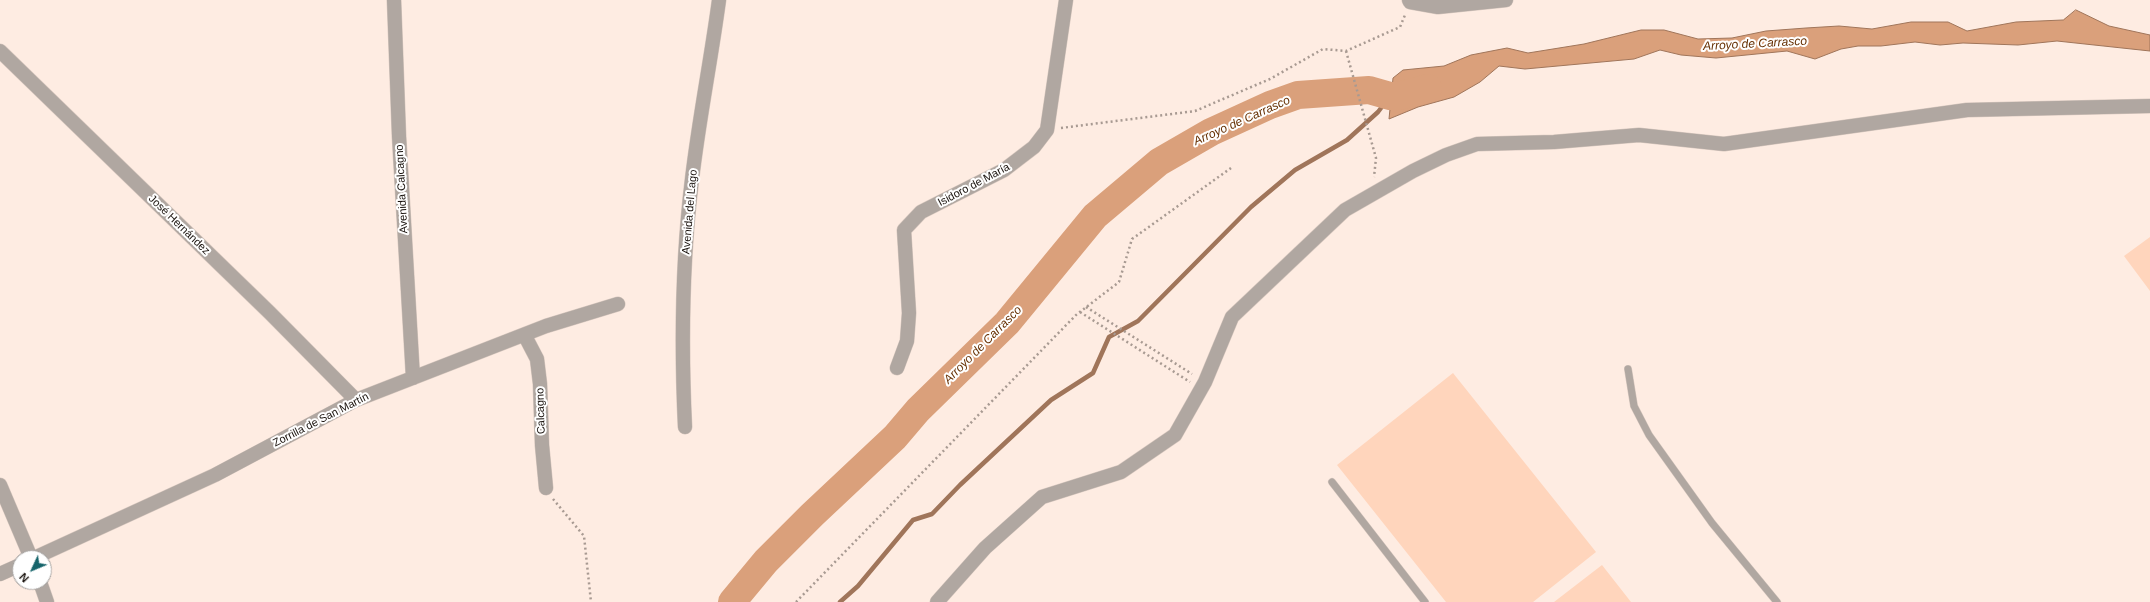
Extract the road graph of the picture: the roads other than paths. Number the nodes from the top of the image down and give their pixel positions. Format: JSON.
{"nodes":[{"id":1,"x":394,"y":0,"type":"edge"},
{"id":2,"x":719,"y":0,"type":"edge"},
{"id":3,"x":1066,"y":0,"type":"edge"},
{"id":4,"x":1506,"y":0,"type":"edge"},
{"id":5,"x":1409,"y":1,"type":"edge"},
{"id":6,"x":0,"y":51,"type":"edge"},
{"id":7,"x":2150,"y":106,"type":"edge"},
{"id":8,"x":618,"y":304,"type":"dead end"},
{"id":9,"x":525,"y":336,"type":"junction"},
{"id":10,"x":897,"y":368,"type":"dead end"},
{"id":11,"x":1628,"y":370,"type":"dead end"},
{"id":12,"x":413,"y":378,"type":"junction"},
{"id":13,"x":356,"y":400,"type":"junction"},
{"id":14,"x":685,"y":427,"type":"dead end"},
{"id":15,"x":1332,"y":482,"type":"dead end"},
{"id":16,"x":0,"y":485,"type":"edge"},
{"id":17,"x":546,"y":488,"type":"road end"},
{"id":18,"x":28,"y":550,"type":"edge"},
{"id":19,"x":51,"y":550,"type":"edge"},
{"id":20,"x":12,"y":568,"type":"edge"},
{"id":21,"x":0,"y":574,"type":"edge"},
{"id":22,"x":43,"y":590,"type":"edge"},
{"id":23,"x":47,"y":602,"type":"edge"},
{"id":24,"x":937,"y":602,"type":"edge"},
{"id":25,"x":1425,"y":602,"type":"edge"},
{"id":26,"x":1777,"y":602,"type":"edge"}],
"edges":[{"from":1,"to":12,"type":"street","name":"Avenida Calcagno"},
{"from":2,"to":14,"type":"street","name":"Avenida del Lago"},
{"from":3,"to":10,"type":"street","name":"Isidoro de María"},
{"from":4,"to":5,"type":"street"},
{"from":6,"to":13,"type":"street","name":"José Hernández"},
{"from":7,"to":24,"type":"street"},
{"from":8,"to":9,"type":"street","name":"Zorrilla de San Martín"},
{"from":9,"to":12,"type":"street","name":"Zorrilla de San Martín"},
{"from":9,"to":17,"type":"street","name":"Calcagno"},
{"from":11,"to":26,"type":"lane"},
{"from":12,"to":13,"type":"street","name":"Zorrilla de San Martín"},
{"from":13,"to":19,"type":"street","name":"Zorrilla de San Martín"},
{"from":15,"to":25,"type":"lane"},
{"from":16,"to":18,"type":"street"},
{"from":20,"to":21,"type":"street"},
{"from":22,"to":23,"type":"street"}]}
